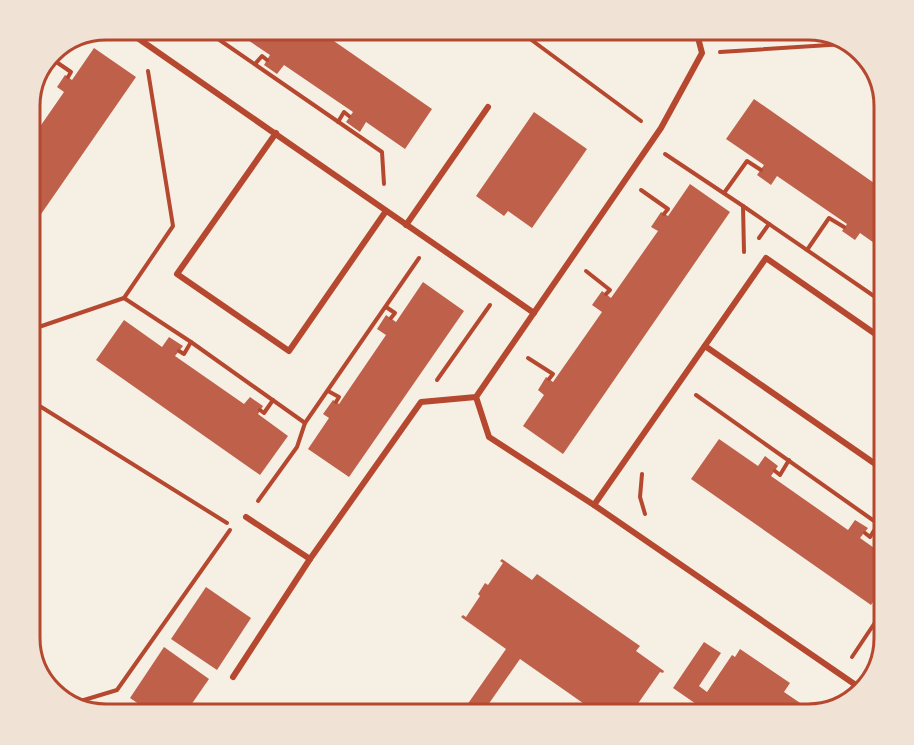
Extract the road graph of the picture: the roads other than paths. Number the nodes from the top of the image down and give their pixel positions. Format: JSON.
{"nodes":[{"id":1,"x":141,"y":40,"type":"edge"},
{"id":2,"x":699,"y":40,"type":"edge"},
{"id":3,"x":488,"y":107,"type":"dead end"},
{"id":4,"x":276,"y":133,"type":"junction"},
{"id":5,"x":386,"y":212,"type":"junction"},
{"id":6,"x":406,"y":225,"type":"junction"},
{"id":7,"x":534,"y":313,"type":"junction"},
{"id":8,"x":874,"y":333,"type":"edge"},
{"id":9,"x":705,"y":346,"type":"junction"},
{"id":10,"x":476,"y":397,"type":"junction"},
{"id":11,"x":874,"y":463,"type":"edge"},
{"id":12,"x":594,"y":505,"type":"junction"},
{"id":13,"x":246,"y":518,"type":"road end"},
{"id":14,"x":310,"y":560,"type":"junction"},
{"id":15,"x":233,"y":677,"type":"dead end"},
{"id":16,"x":855,"y":684,"type":"edge"}],
"edges":[{"from":1,"to":4,"type":"street"},
{"from":2,"to":7,"type":"street"},
{"from":3,"to":6,"type":"street"},
{"from":4,"to":5,"type":"street"},
{"from":4,"to":5,"type":"street"},
{"from":5,"to":6,"type":"street"},
{"from":6,"to":7,"type":"street"},
{"from":7,"to":10,"type":"street"},
{"from":8,"to":9,"type":"street"},
{"from":9,"to":11,"type":"street"},
{"from":9,"to":12,"type":"street"},
{"from":10,"to":12,"type":"street"},
{"from":10,"to":14,"type":"street"},
{"from":12,"to":16,"type":"street"},
{"from":13,"to":14,"type":"street"},
{"from":14,"to":15,"type":"street"}]}
